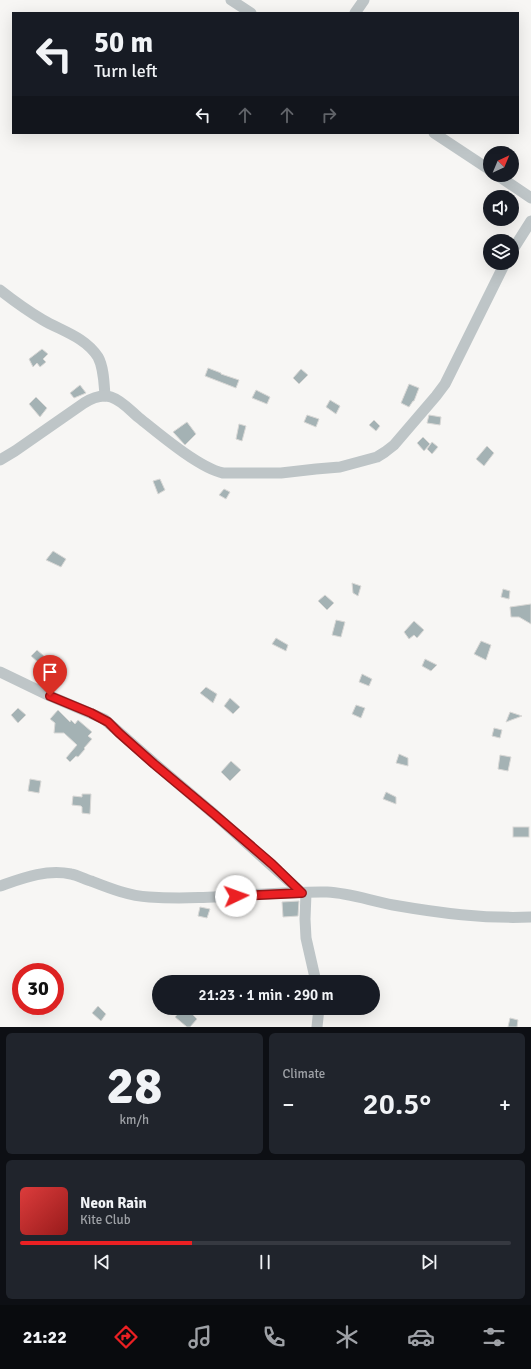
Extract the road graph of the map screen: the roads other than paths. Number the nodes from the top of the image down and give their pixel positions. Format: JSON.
{"nodes":[{"id":1,"x":364,"y":0,"type":"edge"},
{"id":2,"x":237,"y":2,"type":"edge"},
{"id":3,"x":250,"y":12,"type":"edge"},
{"id":4,"x":356,"y":12,"type":"edge"},
{"id":5,"x":436,"y":134,"type":"edge"},
{"id":6,"x":483,"y":165,"type":"edge"},
{"id":7,"x":507,"y":182,"type":"edge"},
{"id":8,"x":531,"y":198,"type":"edge"},
{"id":9,"x":531,"y":220,"type":"edge"},
{"id":10,"x":519,"y":240,"type":"edge"},
{"id":11,"x":502,"y":270,"type":"edge"},
{"id":12,"x":0,"y":290,"type":"edge"},
{"id":13,"x":104,"y":396,"type":"junction"},
{"id":14,"x":0,"y":460,"type":"edge"},
{"id":15,"x":0,"y":672,"type":"edge"},
{"id":16,"x":0,"y":886,"type":"edge"},
{"id":17,"x":304,"y":893,"type":"junction"},
{"id":18,"x":531,"y":917,"type":"edge"},
{"id":19,"x":314,"y":975,"type":"edge"},
{"id":20,"x":318,"y":1015,"type":"edge"},
{"id":21,"x":317,"y":1027,"type":"edge"}],
"edges":[{"from":1,"to":4,"type":"street"},
{"from":2,"to":3,"type":"street"},
{"from":5,"to":6,"type":"street"},
{"from":7,"to":8,"type":"street"},
{"from":9,"to":10,"type":"street"},
{"from":11,"to":13,"type":"street"},
{"from":12,"to":13,"type":"street"},
{"from":13,"to":14,"type":"street"},
{"from":15,"to":17,"type":"street"},
{"from":16,"to":17,"type":"street"},
{"from":17,"to":18,"type":"street"},
{"from":17,"to":19,"type":"street"},
{"from":20,"to":21,"type":"street"}]}
